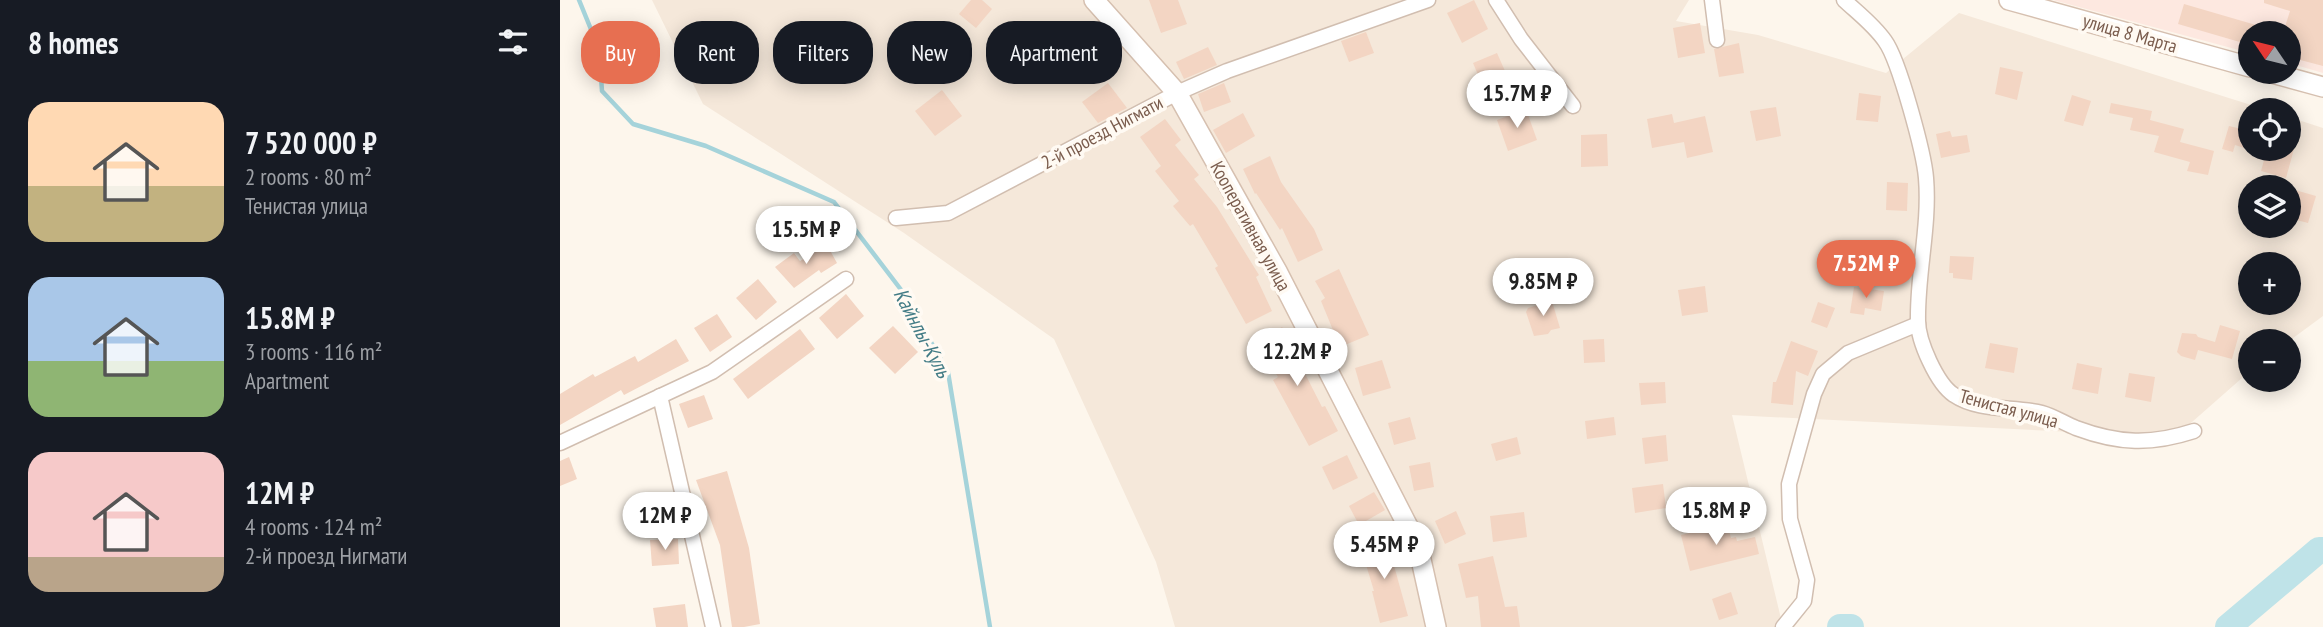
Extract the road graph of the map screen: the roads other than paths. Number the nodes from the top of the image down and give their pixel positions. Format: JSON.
{"nodes":[{"id":1,"x":1094,"y":0,"type":"edge"},
{"id":2,"x":1428,"y":0,"type":"edge"},
{"id":3,"x":1496,"y":0,"type":"edge"},
{"id":4,"x":1713,"y":0,"type":"edge"},
{"id":5,"x":1844,"y":0,"type":"edge"},
{"id":6,"x":2009,"y":0,"type":"edge"},
{"id":7,"x":1717,"y":40,"type":"dead end"},
{"id":8,"x":2238,"y":64,"type":"edge"},
{"id":9,"x":2301,"y":81,"type":"edge"},
{"id":10,"x":2323,"y":87,"type":"edge"},
{"id":11,"x":1177,"y":93,"type":"junction"},
{"id":12,"x":1573,"y":106,"type":"dead end"},
{"id":13,"x":896,"y":218,"type":"dead end"},
{"id":14,"x":846,"y":279,"type":"dead end"},
{"id":15,"x":1918,"y":324,"type":"junction"},
{"id":16,"x":660,"y":396,"type":"junction"},
{"id":17,"x":2194,"y":431,"type":"dead end"},
{"id":18,"x":560,"y":443,"type":"edge"},
{"id":19,"x":713,"y":627,"type":"edge"},
{"id":20,"x":1436,"y":627,"type":"edge"},
{"id":21,"x":1783,"y":627,"type":"edge"}],
"edges":[{"from":1,"to":11,"type":"main road","name":"Кооперативная улица"},
{"from":2,"to":11,"type":"street","name":"2-й проезд Нигмати"},
{"from":3,"to":12,"type":"street"},
{"from":4,"to":7,"type":"street"},
{"from":5,"to":15,"type":"street","name":"Тенистая улица"},
{"from":6,"to":8,"type":"main road","name":"улица 8 Марта"},
{"from":9,"to":10,"type":"main road"},
{"from":11,"to":13,"type":"street","name":"2-й проезд Нигмати"},
{"from":11,"to":20,"type":"main road","name":"Кооперативная улица"},
{"from":14,"to":16,"type":"street"},
{"from":15,"to":17,"type":"street","name":"Тенистая улица"},
{"from":15,"to":21,"type":"street"},
{"from":16,"to":18,"type":"street"},
{"from":16,"to":19,"type":"street"}]}
